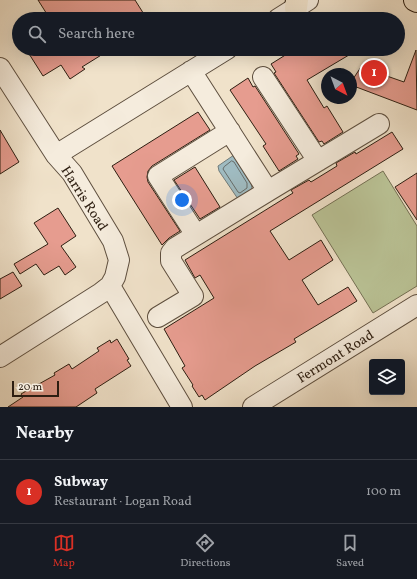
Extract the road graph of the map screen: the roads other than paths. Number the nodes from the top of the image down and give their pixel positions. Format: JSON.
{"nodes":[{"id":1,"x":300,"y":3,"type":"edge"},
{"id":2,"x":288,"y":12,"type":"edge"},
{"id":3,"x":216,"y":56,"type":"edge"},
{"id":4,"x":0,"y":68,"type":"edge"},
{"id":5,"x":191,"y":71,"type":"junction"},
{"id":6,"x":263,"y":77,"type":"dead end"},
{"id":7,"x":379,"y":124,"type":"dead end"},
{"id":8,"x":230,"y":131,"type":"junction"},
{"id":9,"x":56,"y":155,"type":"junction"},
{"id":10,"x":318,"y":161,"type":"junction"},
{"id":11,"x":268,"y":191,"type":"junction"},
{"id":12,"x":196,"y":235,"type":"junction"},
{"id":13,"x":110,"y":286,"type":"junction"},
{"id":14,"x":417,"y":305,"type":"edge"},
{"id":15,"x":158,"y":317,"type":"dead end"},
{"id":16,"x":0,"y":357,"type":"edge"},
{"id":17,"x":182,"y":407,"type":"edge"},
{"id":18,"x":253,"y":407,"type":"edge"}],
"edges":[{"from":1,"to":2,"type":"street"},
{"from":3,"to":5,"type":"street","name":"Harris Road"},
{"from":4,"to":9,"type":"street"},
{"from":5,"to":8,"type":"street"},
{"from":5,"to":9,"type":"street","name":"Harris Road"},
{"from":6,"to":10,"type":"street"},
{"from":7,"to":10,"type":"street"},
{"from":8,"to":11,"type":"street"},
{"from":8,"to":12,"type":"street"},
{"from":9,"to":13,"type":"street","name":"Harris Road"},
{"from":10,"to":11,"type":"street"},
{"from":11,"to":12,"type":"street"},
{"from":12,"to":15,"type":"street"},
{"from":13,"to":16,"type":"street"},
{"from":13,"to":17,"type":"street"},
{"from":14,"to":18,"type":"street","name":"Fermont Road"}]}
